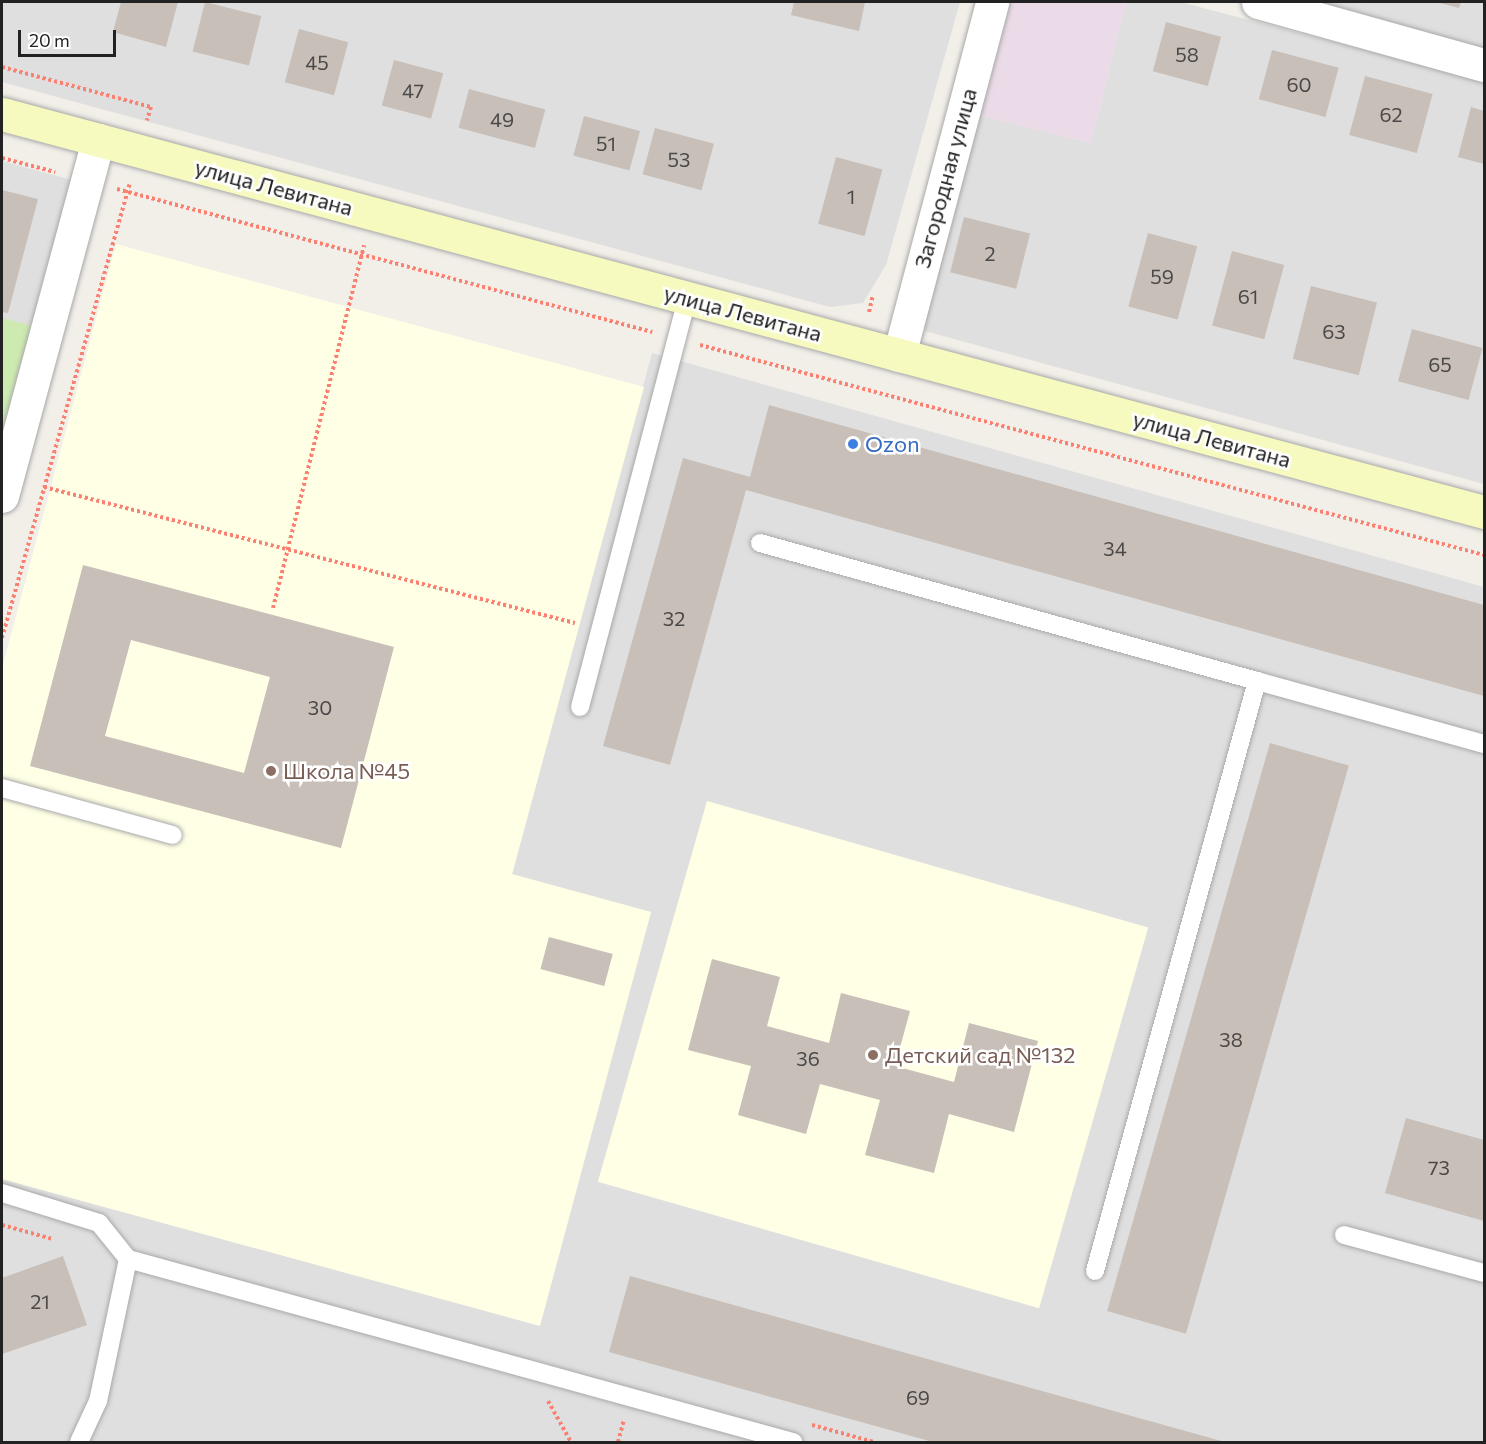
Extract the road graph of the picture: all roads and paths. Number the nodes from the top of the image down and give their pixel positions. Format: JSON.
{"nodes":[{"id":1,"x":992,"y":2,"type":"edge"},
{"id":2,"x":1258,"y":2,"type":"edge"},
{"id":3,"x":1485,"y":65,"type":"edge"},
{"id":4,"x":2,"y":67,"type":"edge"},
{"id":5,"x":2,"y":114,"type":"edge"},
{"id":6,"x":98,"y":140,"type":"junction"},
{"id":7,"x":138,"y":151,"type":"junction"},
{"id":8,"x":2,"y":158,"type":"edge"},
{"id":9,"x":87,"y":181,"type":"junction"},
{"id":10,"x":127,"y":192,"type":"junction"},
{"id":11,"x":372,"y":214,"type":"junction"},
{"id":12,"x":362,"y":255,"type":"junction"},
{"id":13,"x":687,"y":298,"type":"junction"},
{"id":14,"x":678,"y":339,"type":"junction"},
{"id":15,"x":899,"y":355,"type":"junction"},
{"id":16,"x":44,"y":487,"type":"junction"},
{"id":17,"x":2,"y":494,"type":"edge"},
{"id":18,"x":1485,"y":512,"type":"edge"},
{"id":19,"x":760,"y":543,"type":"dead end"},
{"id":20,"x":288,"y":549,"type":"junction"},
{"id":21,"x":1485,"y":555,"type":"edge"},
{"id":22,"x":273,"y":608,"type":"dead end"},
{"id":23,"x":601,"y":629,"type":"junction"},
{"id":24,"x":2,"y":638,"type":"edge"},
{"id":25,"x":1257,"y":681,"type":"junction"},
{"id":26,"x":580,"y":707,"type":"dead end"},
{"id":27,"x":1485,"y":744,"type":"edge"},
{"id":28,"x":2,"y":788,"type":"edge"},
{"id":29,"x":173,"y":835,"type":"dead end"},
{"id":30,"x":2,"y":1193,"type":"edge"},
{"id":31,"x":1344,"y":1235,"type":"dead end"},
{"id":32,"x":128,"y":1259,"type":"junction"},
{"id":33,"x":1095,"y":1271,"type":"dead end"},
{"id":34,"x":1485,"y":1273,"type":"edge"},
{"id":35,"x":532,"y":1370,"type":"junction"},
{"id":36,"x":79,"y":1443,"type":"edge"},
{"id":37,"x":571,"y":1443,"type":"edge"},
{"id":38,"x":793,"y":1443,"type":"edge"}],
"edges":[{"from":1,"to":15,"type":"street","name":"Загородная улица"},
{"from":2,"to":3,"type":"street"},
{"from":4,"to":7,"type":"path"},
{"from":5,"to":6,"type":"main road","name":"улица Левитана"},
{"from":6,"to":7,"type":"main road","name":"улица Левитана"},
{"from":6,"to":9,"type":"street"},
{"from":7,"to":10,"type":"path"},
{"from":7,"to":11,"type":"main road","name":"улица Левитана"},
{"from":8,"to":9,"type":"path"},
{"from":9,"to":10,"type":"path"},
{"from":9,"to":17,"type":"street"},
{"from":10,"to":12,"type":"path"},
{"from":10,"to":16,"type":"path"},
{"from":11,"to":12,"type":"path"},
{"from":11,"to":13,"type":"main road","name":"улица Левитана"},
{"from":12,"to":14,"type":"path"},
{"from":12,"to":20,"type":"path"},
{"from":13,"to":14,"type":"lane"},
{"from":13,"to":15,"type":"main road","name":"улица Левитана"},
{"from":14,"to":21,"type":"path"},
{"from":14,"to":23,"type":"lane"},
{"from":15,"to":18,"type":"main road","name":"улица Левитана"},
{"from":16,"to":20,"type":"path"},
{"from":16,"to":24,"type":"path"},
{"from":19,"to":25,"type":"lane"},
{"from":20,"to":22,"type":"path"},
{"from":20,"to":23,"type":"path"},
{"from":23,"to":26,"type":"lane"},
{"from":25,"to":27,"type":"lane"},
{"from":25,"to":33,"type":"lane"},
{"from":28,"to":29,"type":"lane"},
{"from":30,"to":32,"type":"lane"},
{"from":31,"to":34,"type":"lane"},
{"from":32,"to":35,"type":"lane"},
{"from":32,"to":36,"type":"lane"},
{"from":35,"to":37,"type":"path"},
{"from":35,"to":38,"type":"lane"}]}
